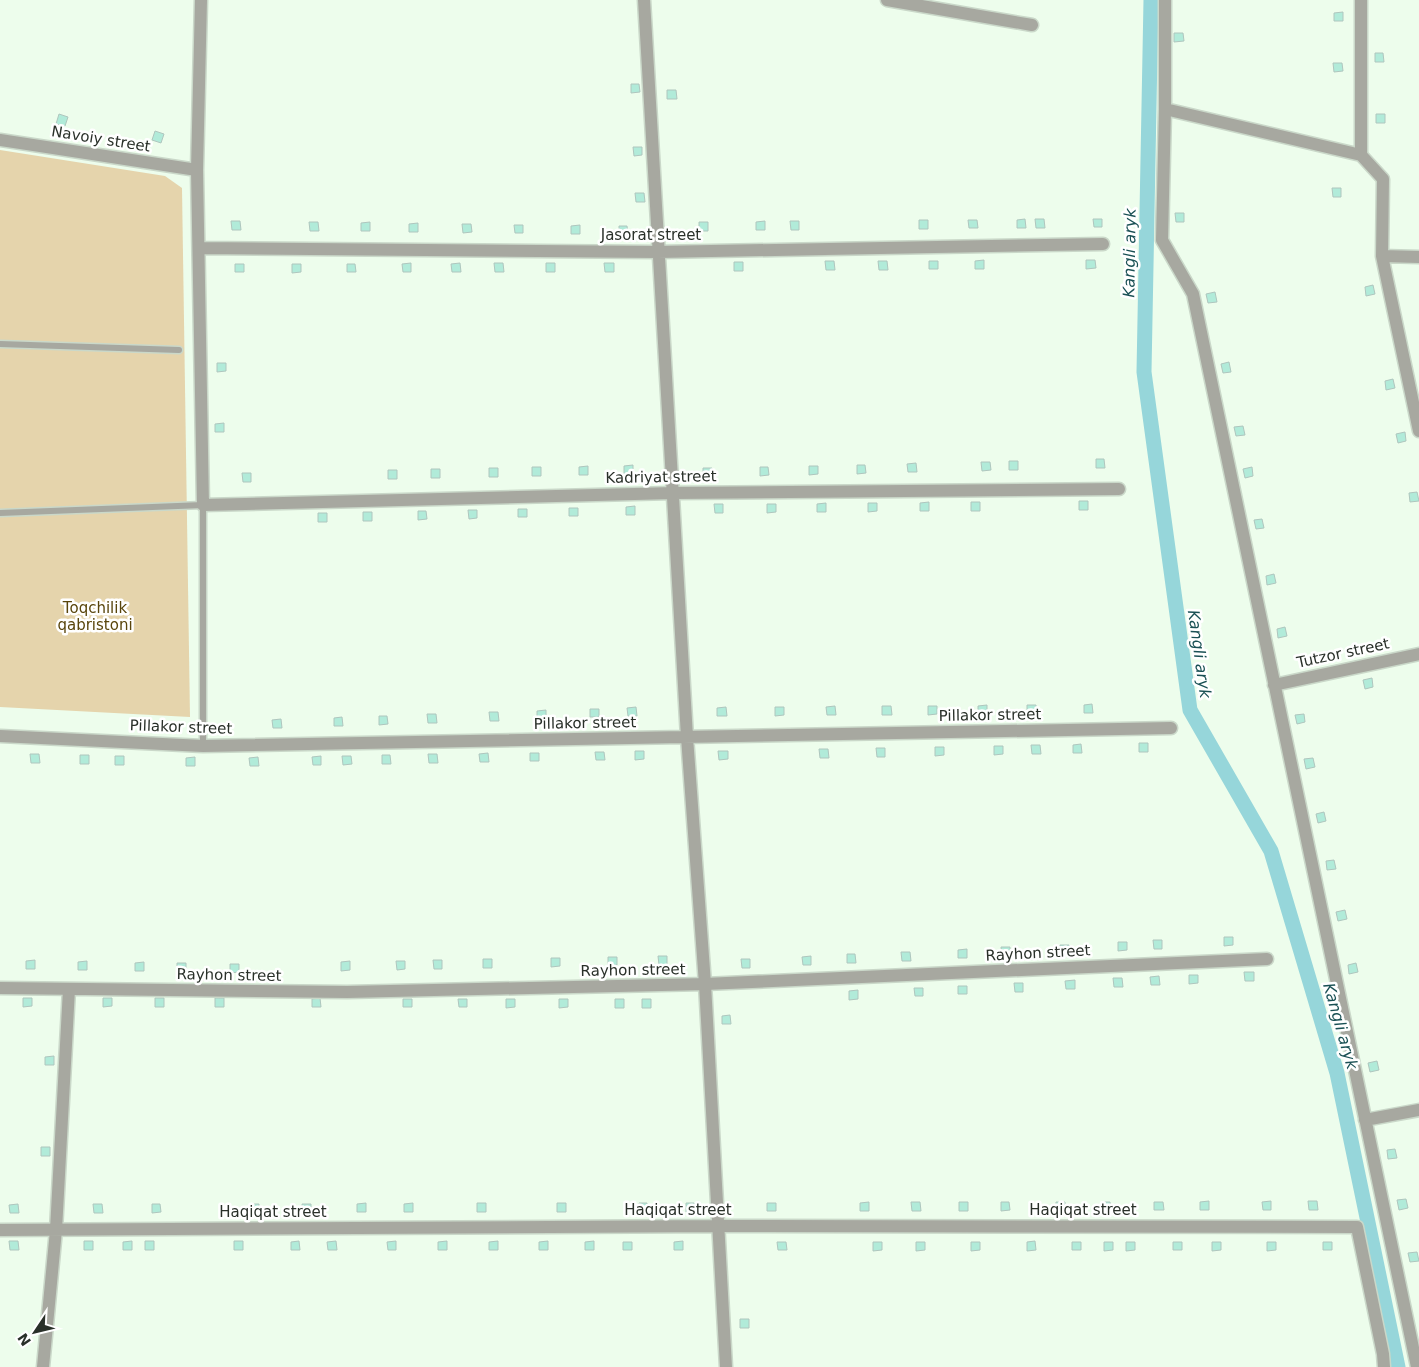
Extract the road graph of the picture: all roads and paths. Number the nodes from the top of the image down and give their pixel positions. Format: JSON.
{"nodes":[{"id":1,"x":201,"y":0,"type":"edge"},
{"id":2,"x":644,"y":0,"type":"edge"},
{"id":3,"x":887,"y":0,"type":"edge"},
{"id":4,"x":1165,"y":0,"type":"edge"},
{"id":5,"x":1361,"y":0,"type":"edge"},
{"id":6,"x":1032,"y":25,"type":"dead end"},
{"id":7,"x":1165,"y":109,"type":"junction"},
{"id":8,"x":0,"y":140,"type":"edge"},
{"id":9,"x":1361,"y":154,"type":"junction"},
{"id":10,"x":197,"y":170,"type":"junction"},
{"id":11,"x":1103,"y":244,"type":"dead end"},
{"id":12,"x":199,"y":248,"type":"junction"},
{"id":13,"x":658,"y":252,"type":"junction"},
{"id":14,"x":1382,"y":256,"type":"junction"},
{"id":15,"x":1419,"y":257,"type":"edge"},
{"id":16,"x":0,"y":344,"type":"edge"},
{"id":17,"x":179,"y":350,"type":"dead end"},
{"id":18,"x":1419,"y":431,"type":"edge"},
{"id":19,"x":1119,"y":489,"type":"dead end"},
{"id":20,"x":673,"y":493,"type":"junction"},
{"id":21,"x":203,"y":505,"type":"junction"},
{"id":22,"x":0,"y":513,"type":"edge"},
{"id":23,"x":1419,"y":654,"type":"edge"},
{"id":24,"x":1274,"y":685,"type":"junction"},
{"id":25,"x":1171,"y":728,"type":"dead end"},
{"id":26,"x":0,"y":736,"type":"edge"},
{"id":27,"x":687,"y":737,"type":"junction"},
{"id":28,"x":203,"y":746,"type":"junction"},
{"id":29,"x":1267,"y":959,"type":"dead end"},
{"id":30,"x":705,"y":984,"type":"junction"},
{"id":31,"x":0,"y":988,"type":"edge"},
{"id":32,"x":69,"y":989,"type":"junction"},
{"id":33,"x":1419,"y":1110,"type":"edge"},
{"id":34,"x":1365,"y":1120,"type":"junction"},
{"id":35,"x":718,"y":1226,"type":"junction"},
{"id":36,"x":0,"y":1230,"type":"edge"},
{"id":37,"x":56,"y":1230,"type":"junction"},
{"id":38,"x":42,"y":1367,"type":"edge"},
{"id":39,"x":726,"y":1367,"type":"edge"},
{"id":40,"x":1384,"y":1367,"type":"edge"},
{"id":41,"x":1417,"y":1367,"type":"edge"}],
"edges":[{"from":1,"to":10,"type":"street"},
{"from":2,"to":13,"type":"street"},
{"from":3,"to":6,"type":"street"},
{"from":4,"to":7,"type":"street"},
{"from":5,"to":9,"type":"street"},
{"from":7,"to":9,"type":"street"},
{"from":7,"to":24,"type":"street"},
{"from":8,"to":10,"type":"street","name":"Navoiy street"},
{"from":9,"to":14,"type":"street"},
{"from":10,"to":12,"type":"street"},
{"from":11,"to":13,"type":"street","name":"Jasorat street"},
{"from":12,"to":13,"type":"street","name":"Jasorat street"},
{"from":12,"to":21,"type":"street"},
{"from":13,"to":20,"type":"street"},
{"from":14,"to":15,"type":"street"},
{"from":14,"to":18,"type":"street"},
{"from":16,"to":17,"type":"lane"},
{"from":19,"to":20,"type":"street","name":"Kadriyat street"},
{"from":20,"to":21,"type":"street","name":"Kadriyat street"},
{"from":20,"to":27,"type":"street"},
{"from":21,"to":22,"type":"lane"},
{"from":21,"to":28,"type":"lane"},
{"from":23,"to":24,"type":"street","name":"Tutzor street"},
{"from":24,"to":34,"type":"street"},
{"from":25,"to":27,"type":"street","name":"Pillakor street"},
{"from":26,"to":28,"type":"street","name":"Pillakor street"},
{"from":27,"to":28,"type":"street","name":"Pillakor street"},
{"from":27,"to":30,"type":"street"},
{"from":29,"to":30,"type":"street","name":"Rayhon street"},
{"from":30,"to":32,"type":"street","name":"Rayhon street"},
{"from":30,"to":35,"type":"street"},
{"from":31,"to":32,"type":"street","name":"Rayhon street"},
{"from":32,"to":37,"type":"street"},
{"from":33,"to":34,"type":"street"},
{"from":34,"to":41,"type":"street"},
{"from":35,"to":37,"type":"street","name":"Haqiqat street"},
{"from":35,"to":39,"type":"street"},
{"from":35,"to":40,"type":"street","name":"Haqiqat street"},
{"from":36,"to":37,"type":"street","name":"Haqiqat street"},
{"from":37,"to":38,"type":"street"}]}
